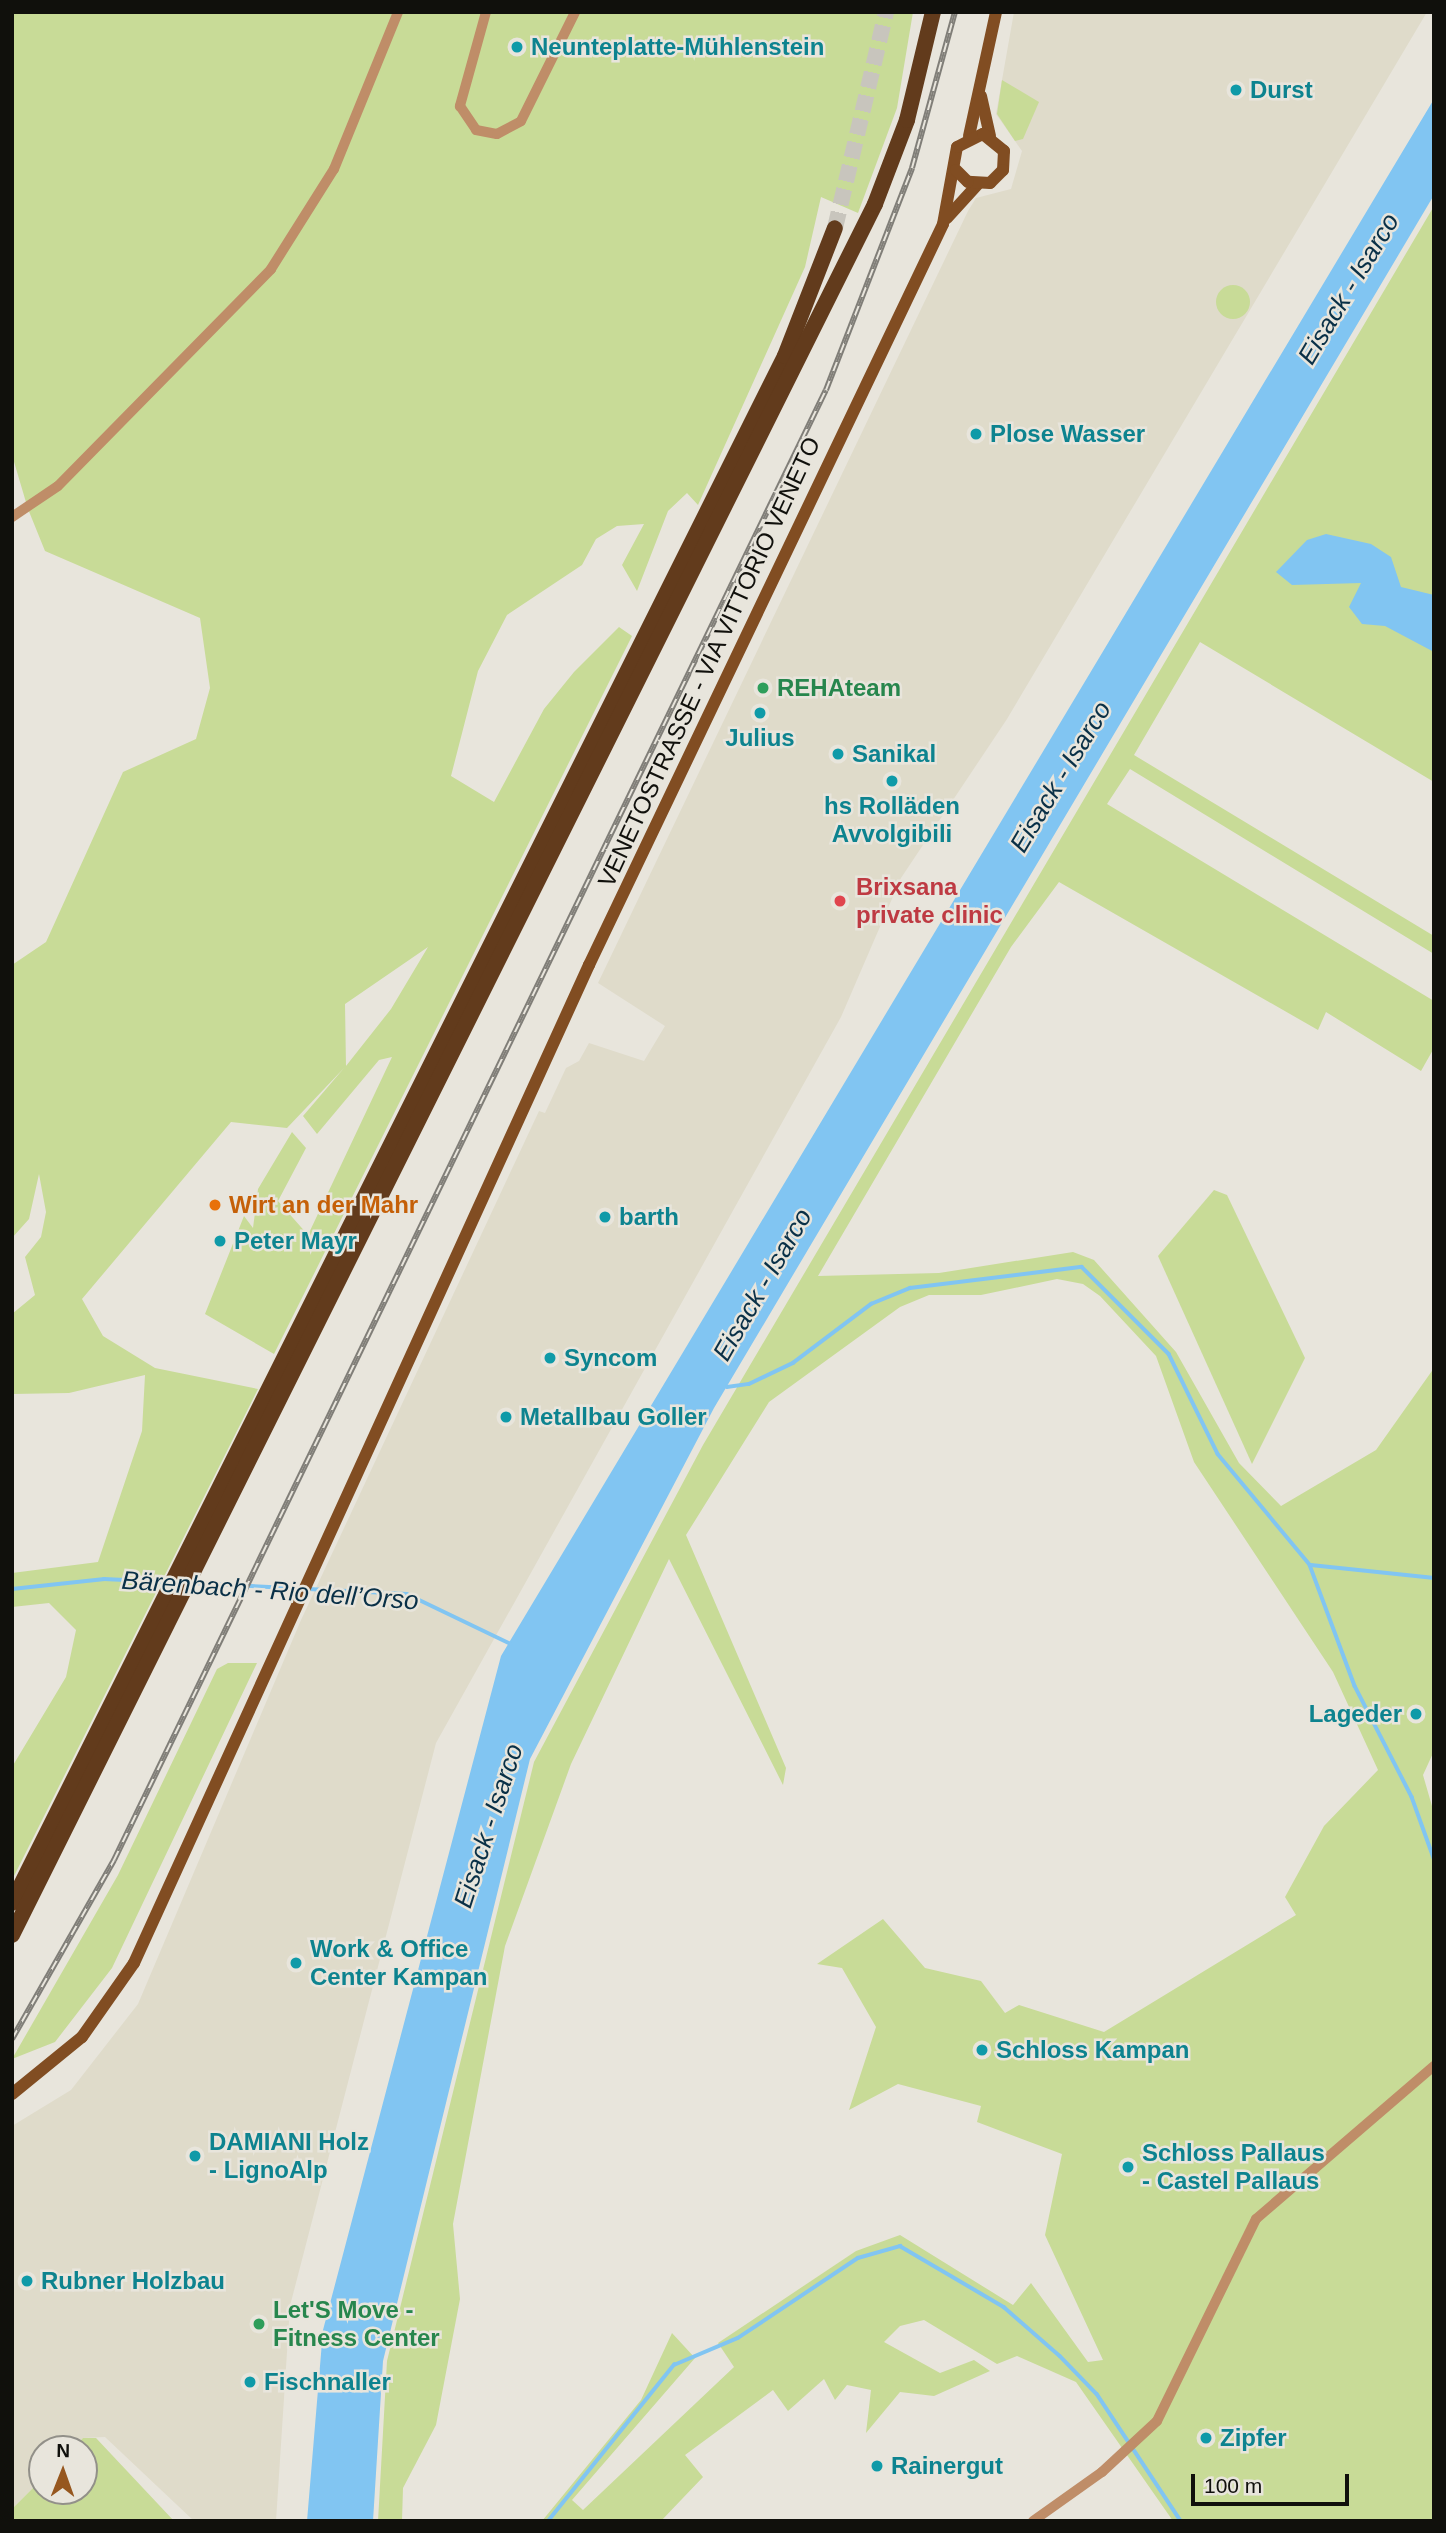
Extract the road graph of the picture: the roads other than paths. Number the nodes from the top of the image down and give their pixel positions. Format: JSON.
{"nodes":[{"id":1,"x":398,"y":12,"type":"edge"},
{"id":2,"x":486,"y":12,"type":"edge"},
{"id":3,"x":575,"y":12,"type":"edge"},
{"id":4,"x":933,"y":12,"type":"edge"},
{"id":5,"x":996,"y":12,"type":"edge"},
{"id":6,"x":981,"y":94,"type":"junction"},
{"id":7,"x":969,"y":136,"type":"junction"},
{"id":8,"x":990,"y":136,"type":"junction"},
{"id":9,"x":956,"y":170,"type":"junction"},
{"id":10,"x":977,"y":185,"type":"junction"},
{"id":11,"x":943,"y":224,"type":"junction"},
{"id":12,"x":835,"y":228,"type":"tunnel mouth"},
{"id":13,"x":12,"y":517,"type":"edge"},
{"id":14,"x":12,"y":1903,"type":"edge"},
{"id":15,"x":12,"y":1935,"type":"edge"},
{"id":16,"x":1434,"y":2066,"type":"edge"},
{"id":17,"x":12,"y":2094,"type":"edge"},
{"id":18,"x":1033,"y":2521,"type":"edge"}],
"edges":[{"from":1,"to":13,"type":"street"},
{"from":2,"to":3,"type":"street"},
{"from":4,"to":15,"type":"highway"},
{"from":5,"to":6,"type":"main road","name":"VENETOSTRASSE - VIA VITTORIO VENETO"},
{"from":6,"to":7,"type":"main road","name":"VENETOSTRASSE - VIA VITTORIO VENETO"},
{"from":6,"to":8,"type":"main road","name":"VENETOSTRASSE - VIA VITTORIO VENETO"},
{"from":7,"to":8,"type":"main road"},
{"from":7,"to":9,"type":"main road","name":"VENETOSTRASSE - VIA VITTORIO VENETO"},
{"from":8,"to":10,"type":"main road","name":"VENETOSTRASSE - VIA VITTORIO VENETO"},
{"from":9,"to":10,"type":"main road"},
{"from":9,"to":11,"type":"main road","name":"VENETOSTRASSE - VIA VITTORIO VENETO"},
{"from":10,"to":11,"type":"main road","name":"VENETOSTRASSE - VIA VITTORIO VENETO"},
{"from":11,"to":17,"type":"main road","name":"VENETOSTRASSE - VIA VITTORIO VENETO"},
{"from":12,"to":14,"type":"highway"},
{"from":16,"to":18,"type":"street"}]}
